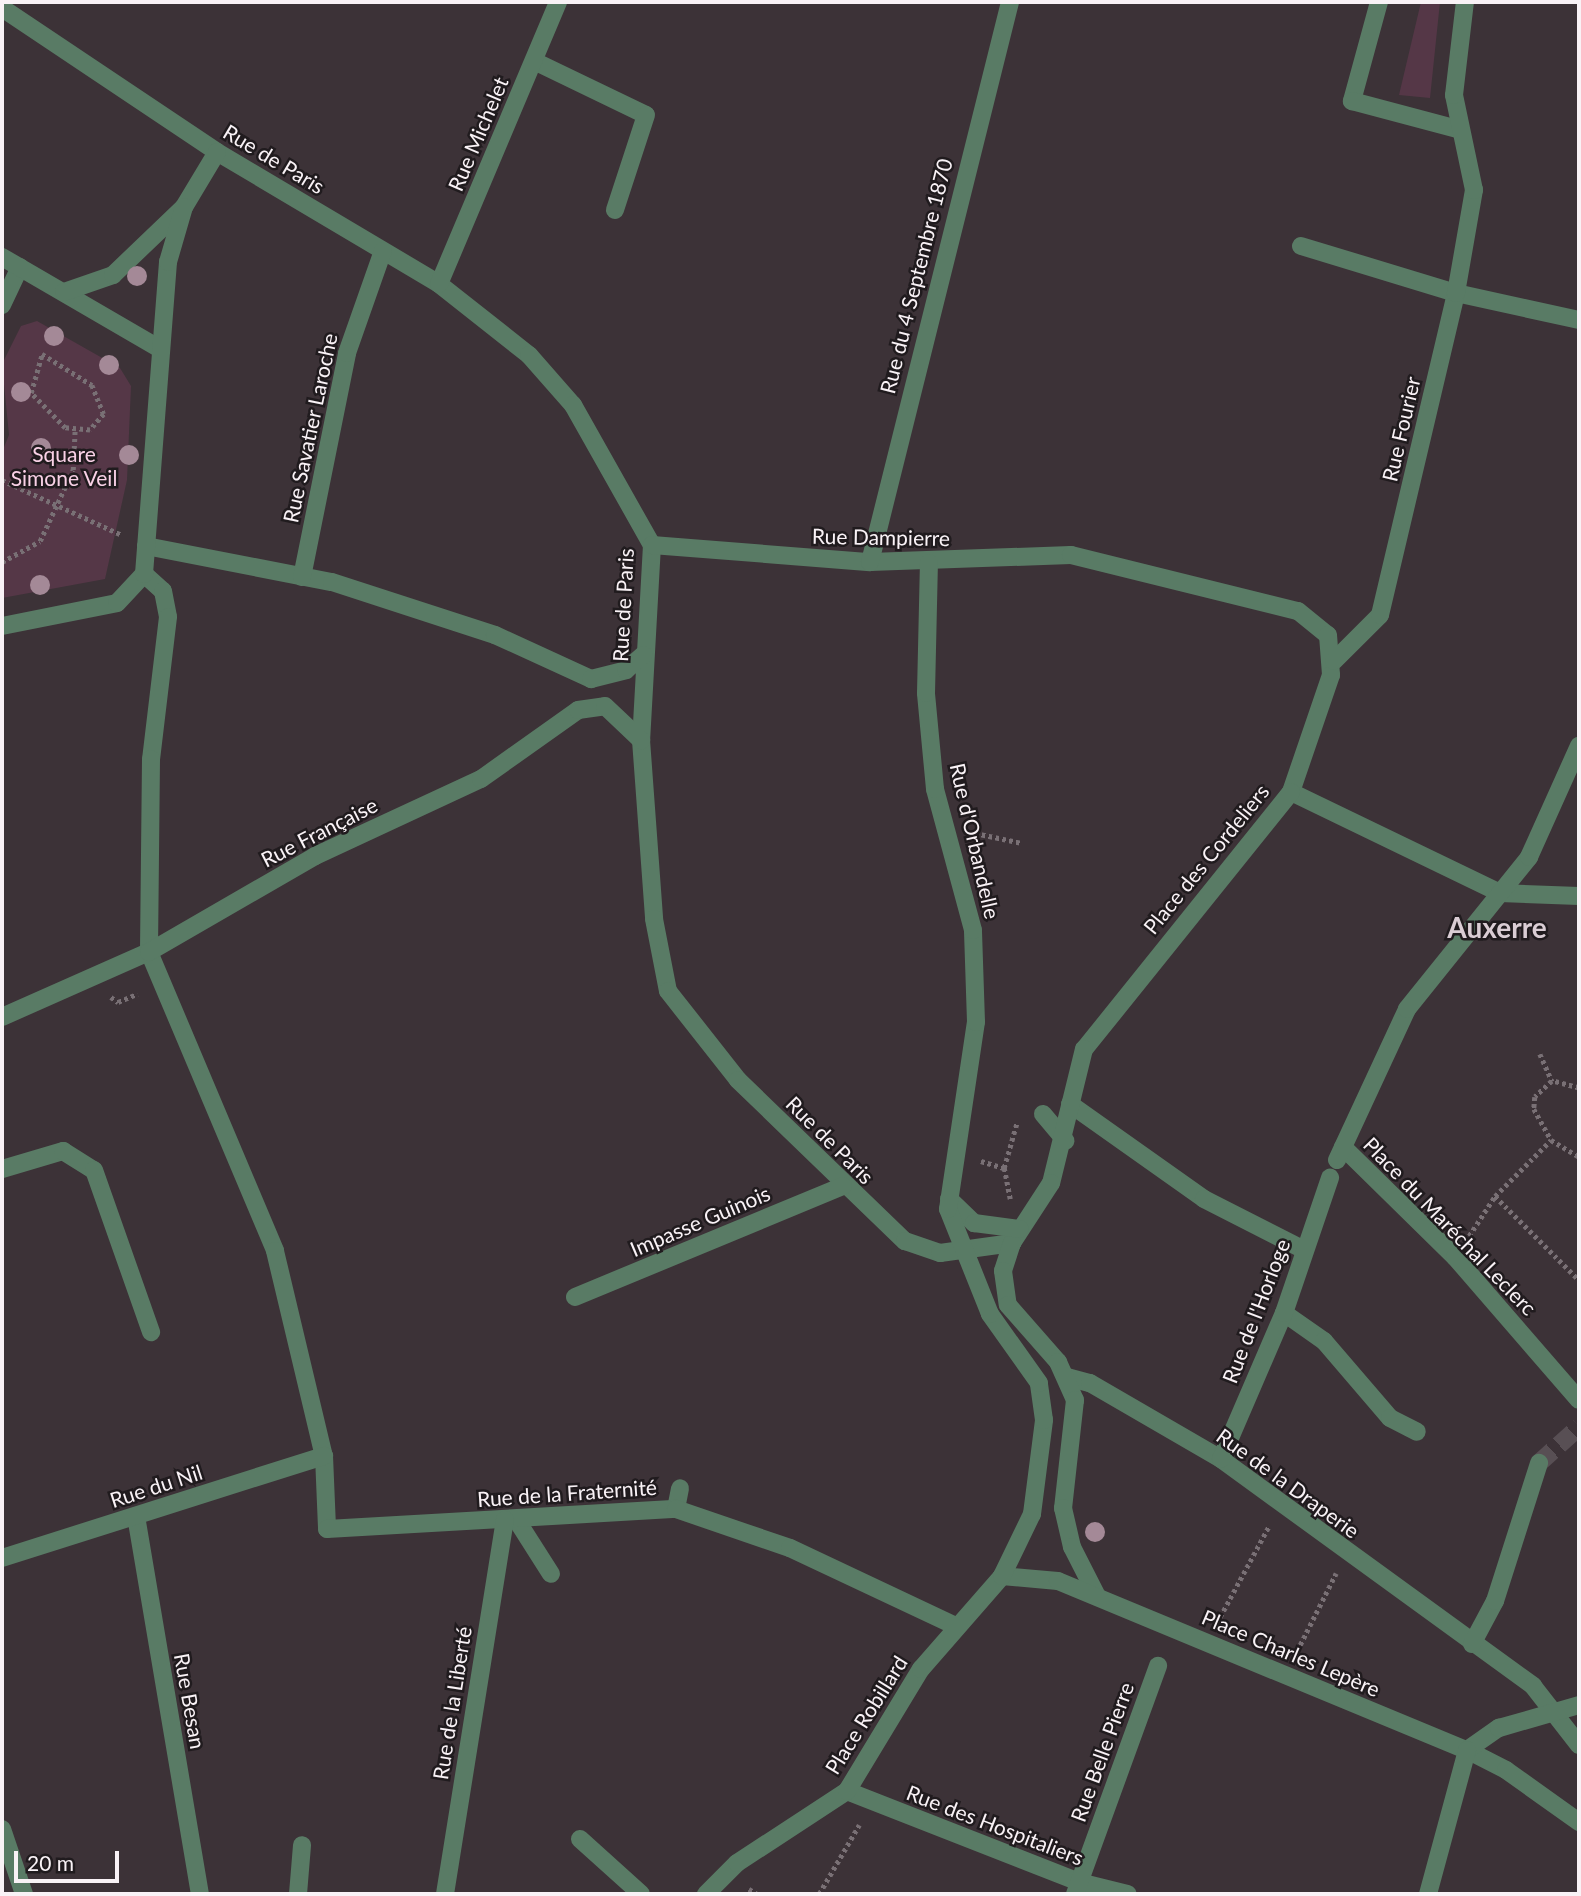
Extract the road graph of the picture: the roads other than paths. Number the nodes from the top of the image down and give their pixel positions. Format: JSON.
{"nodes":[{"id":1,"x":558,"y":2,"type":"edge"},
{"id":2,"x":1010,"y":2,"type":"edge"},
{"id":3,"x":1380,"y":2,"type":"edge"},
{"id":4,"x":1465,"y":2,"type":"edge"},
{"id":5,"x":2,"y":8,"type":"edge"},
{"id":6,"x":534,"y":61,"type":"junction"},
{"id":7,"x":1457,"y":129,"type":"junction"},
{"id":8,"x":217,"y":152,"type":"junction"},
{"id":9,"x":184,"y":207,"type":"junction"},
{"id":10,"x":615,"y":210,"type":"dead end"},
{"id":11,"x":1301,"y":246,"type":"dead end"},
{"id":12,"x":383,"y":251,"type":"junction"},
{"id":13,"x":2,"y":257,"type":"edge"},
{"id":14,"x":20,"y":267,"type":"junction"},
{"id":15,"x":439,"y":284,"type":"junction"},
{"id":16,"x":64,"y":292,"type":"junction"},
{"id":17,"x":1456,"y":292,"type":"junction"},
{"id":18,"x":2,"y":305,"type":"edge"},
{"id":19,"x":1579,"y":320,"type":"edge"},
{"id":20,"x":160,"y":349,"type":"junction"},
{"id":21,"x":652,"y":545,"type":"junction"},
{"id":22,"x":146,"y":546,"type":"junction"},
{"id":23,"x":870,"y":562,"type":"junction"},
{"id":24,"x":929,"y":563,"type":"junction"},
{"id":25,"x":144,"y":573,"type":"junction"},
{"id":26,"x":302,"y":577,"type":"junction"},
{"id":27,"x":2,"y":626,"type":"edge"},
{"id":28,"x":643,"y":655,"type":"junction"},
{"id":29,"x":1334,"y":660,"type":"junction"},
{"id":30,"x":641,"y":740,"type":"junction"},
{"id":31,"x":1579,"y":746,"type":"edge"},
{"id":32,"x":1290,"y":792,"type":"junction"},
{"id":33,"x":1500,"y":893,"type":"junction"},
{"id":34,"x":1579,"y":896,"type":"edge"},
{"id":35,"x":149,"y":952,"type":"junction"},
{"id":36,"x":2,"y":1017,"type":"edge"},
{"id":37,"x":1070,"y":1104,"type":"junction"},
{"id":38,"x":1043,"y":1114,"type":"road end"},
{"id":39,"x":1066,"y":1141,"type":"junction"},
{"id":40,"x":2,"y":1168,"type":"edge"},
{"id":41,"x":1330,"y":1178,"type":"dead end"},
{"id":42,"x":843,"y":1186,"type":"junction"},
{"id":43,"x":949,"y":1199,"type":"junction"},
{"id":44,"x":1016,"y":1236,"type":"junction"},
{"id":45,"x":964,"y":1250,"type":"junction"},
{"id":46,"x":1304,"y":1250,"type":"junction"},
{"id":47,"x":575,"y":1297,"type":"dead end"},
{"id":48,"x":1284,"y":1313,"type":"junction"},
{"id":49,"x":151,"y":1332,"type":"dead end"},
{"id":50,"x":1067,"y":1377,"type":"junction"},
{"id":51,"x":1579,"y":1399,"type":"edge"},
{"id":52,"x":1417,"y":1432,"type":"dead end"},
{"id":53,"x":324,"y":1456,"type":"junction"},
{"id":54,"x":1221,"y":1459,"type":"junction"},
{"id":55,"x":1539,"y":1463,"type":"tunnel mouth"},
{"id":56,"x":680,"y":1488,"type":"dead end"},
{"id":57,"x":677,"y":1509,"type":"junction"},
{"id":58,"x":135,"y":1516,"type":"junction"},
{"id":59,"x":511,"y":1519,"type":"junction"},
{"id":60,"x":2,"y":1558,"type":"edge"},
{"id":61,"x":551,"y":1574,"type":"dead end"},
{"id":62,"x":1002,"y":1576,"type":"junction"},
{"id":63,"x":1097,"y":1595,"type":"junction"},
{"id":64,"x":954,"y":1625,"type":"junction"},
{"id":65,"x":1472,"y":1644,"type":"junction"},
{"id":66,"x":1158,"y":1666,"type":"dead end"},
{"id":67,"x":1579,"y":1705,"type":"edge"},
{"id":68,"x":1558,"y":1712,"type":"junction"},
{"id":69,"x":1579,"y":1745,"type":"edge"},
{"id":70,"x":1467,"y":1750,"type":"junction"},
{"id":71,"x":847,"y":1791,"type":"junction"},
{"id":72,"x":1579,"y":1822,"type":"edge"},
{"id":73,"x":2,"y":1829,"type":"edge"},
{"id":74,"x":580,"y":1839,"type":"dead end"},
{"id":75,"x":302,"y":1845,"type":"dead end"},
{"id":76,"x":1077,"y":1888,"type":"edge"},
{"id":77,"x":24,"y":1894,"type":"edge"},
{"id":78,"x":200,"y":1894,"type":"edge"},
{"id":79,"x":298,"y":1894,"type":"edge"},
{"id":80,"x":444,"y":1894,"type":"edge"},
{"id":81,"x":640,"y":1894,"type":"edge"},
{"id":82,"x":706,"y":1894,"type":"edge"},
{"id":83,"x":1128,"y":1894,"type":"edge"},
{"id":84,"x":1428,"y":1894,"type":"edge"}],
"edges":[{"from":1,"to":6,"type":"street","name":"Rue Michelet"},
{"from":2,"to":23,"type":"street","name":"Rue du 4 Septembre 1870"},
{"from":3,"to":7,"type":"street"},
{"from":4,"to":7,"type":"street"},
{"from":5,"to":8,"type":"street","name":"Rue de Paris"},
{"from":6,"to":10,"type":"street"},
{"from":6,"to":15,"type":"street","name":"Rue Michelet"},
{"from":7,"to":17,"type":"street","name":"Rue Fourier"},
{"from":8,"to":9,"type":"street"},
{"from":8,"to":12,"type":"street","name":"Rue de Paris"},
{"from":9,"to":16,"type":"street"},
{"from":9,"to":20,"type":"street"},
{"from":11,"to":17,"type":"street"},
{"from":12,"to":15,"type":"street","name":"Rue de Paris"},
{"from":12,"to":26,"type":"street","name":"Rue Savatier Laroche"},
{"from":13,"to":14,"type":"street"},
{"from":14,"to":16,"type":"street"},
{"from":14,"to":18,"type":"street"},
{"from":15,"to":21,"type":"street","name":"Rue de Paris"},
{"from":16,"to":20,"type":"street"},
{"from":17,"to":19,"type":"street"},
{"from":17,"to":29,"type":"street","name":"Rue Fourier"},
{"from":20,"to":22,"type":"street"},
{"from":21,"to":23,"type":"street","name":"Rue Dampierre"},
{"from":21,"to":28,"type":"street","name":"Rue de Paris"},
{"from":22,"to":25,"type":"street"},
{"from":22,"to":26,"type":"street"},
{"from":23,"to":24,"type":"street","name":"Rue Dampierre"},
{"from":24,"to":29,"type":"street","name":"Rue Dampierre"},
{"from":24,"to":43,"type":"street","name":"Rue d'Orbandelle"},
{"from":25,"to":27,"type":"street"},
{"from":25,"to":35,"type":"street"},
{"from":26,"to":28,"type":"street"},
{"from":28,"to":30,"type":"street","name":"Rue de Paris"},
{"from":29,"to":32,"type":"street","name":"Place des Cordeliers"},
{"from":30,"to":35,"type":"street","name":"Rue Française"},
{"from":30,"to":42,"type":"street","name":"Rue de Paris"},
{"from":31,"to":33,"type":"street"},
{"from":32,"to":33,"type":"street"},
{"from":32,"to":37,"type":"street","name":"Place des Cordeliers"},
{"from":33,"to":34,"type":"street"},
{"from":33,"to":51,"type":"street","name":"Place du Maréchal Leclerc"},
{"from":35,"to":36,"type":"street","name":"Rue Française"},
{"from":35,"to":53,"type":"street"},
{"from":37,"to":39,"type":"street","name":"Place des Cordeliers"},
{"from":37,"to":46,"type":"street"},
{"from":38,"to":39,"type":"street"},
{"from":39,"to":44,"type":"street","name":"Place des Cordeliers"},
{"from":40,"to":49,"type":"street"},
{"from":41,"to":46,"type":"street","name":"Rue de l'Horloge"},
{"from":42,"to":45,"type":"street","name":"Rue de Paris"},
{"from":42,"to":47,"type":"street","name":"Impasse Guinois"},
{"from":43,"to":44,"type":"street"},
{"from":43,"to":45,"type":"street","name":"Rue d'Orbandelle"},
{"from":44,"to":45,"type":"street","name":"Rue de Paris"},
{"from":44,"to":50,"type":"street"},
{"from":45,"to":62,"type":"street"},
{"from":46,"to":48,"type":"street","name":"Rue de l'Horloge"},
{"from":48,"to":52,"type":"street"},
{"from":48,"to":54,"type":"street","name":"Rue de l'Horloge"},
{"from":50,"to":54,"type":"street","name":"Rue de la Draperie"},
{"from":50,"to":63,"type":"street"},
{"from":53,"to":58,"type":"street","name":"Rue du Nil"},
{"from":53,"to":59,"type":"street","name":"Rue de la Fraternité"},
{"from":54,"to":65,"type":"street","name":"Rue de la Draperie"},
{"from":55,"to":65,"type":"street"},
{"from":56,"to":57,"type":"street"},
{"from":57,"to":59,"type":"street","name":"Rue de la Fraternité"},
{"from":57,"to":64,"type":"street","name":"Rue de la Fraternité"},
{"from":58,"to":60,"type":"street","name":"Rue du Nil"},
{"from":58,"to":78,"type":"street","name":"Rue Besan"},
{"from":59,"to":61,"type":"street"},
{"from":59,"to":80,"type":"street","name":"Rue de la Liberté"},
{"from":62,"to":63,"type":"street","name":"Place Charles Lepère"},
{"from":62,"to":64,"type":"street"},
{"from":63,"to":70,"type":"street","name":"Place Charles Lepère"},
{"from":64,"to":71,"type":"street","name":"Place Robillard"},
{"from":65,"to":68,"type":"street","name":"Rue de la Draperie"},
{"from":66,"to":76,"type":"street","name":"Rue Belle Pierre"},
{"from":67,"to":68,"type":"street"},
{"from":68,"to":69,"type":"street","name":"Rue de la Draperie"},
{"from":68,"to":70,"type":"street"},
{"from":70,"to":72,"type":"street","name":"Place Charles Lepère"},
{"from":70,"to":84,"type":"street"},
{"from":71,"to":76,"type":"street","name":"Rue des Hospitaliers"},
{"from":71,"to":82,"type":"street","name":"Place Robillard"},
{"from":73,"to":77,"type":"street"},
{"from":74,"to":81,"type":"street"},
{"from":75,"to":79,"type":"street"},
{"from":76,"to":83,"type":"street","name":"Rue des Hospitaliers"}]}
